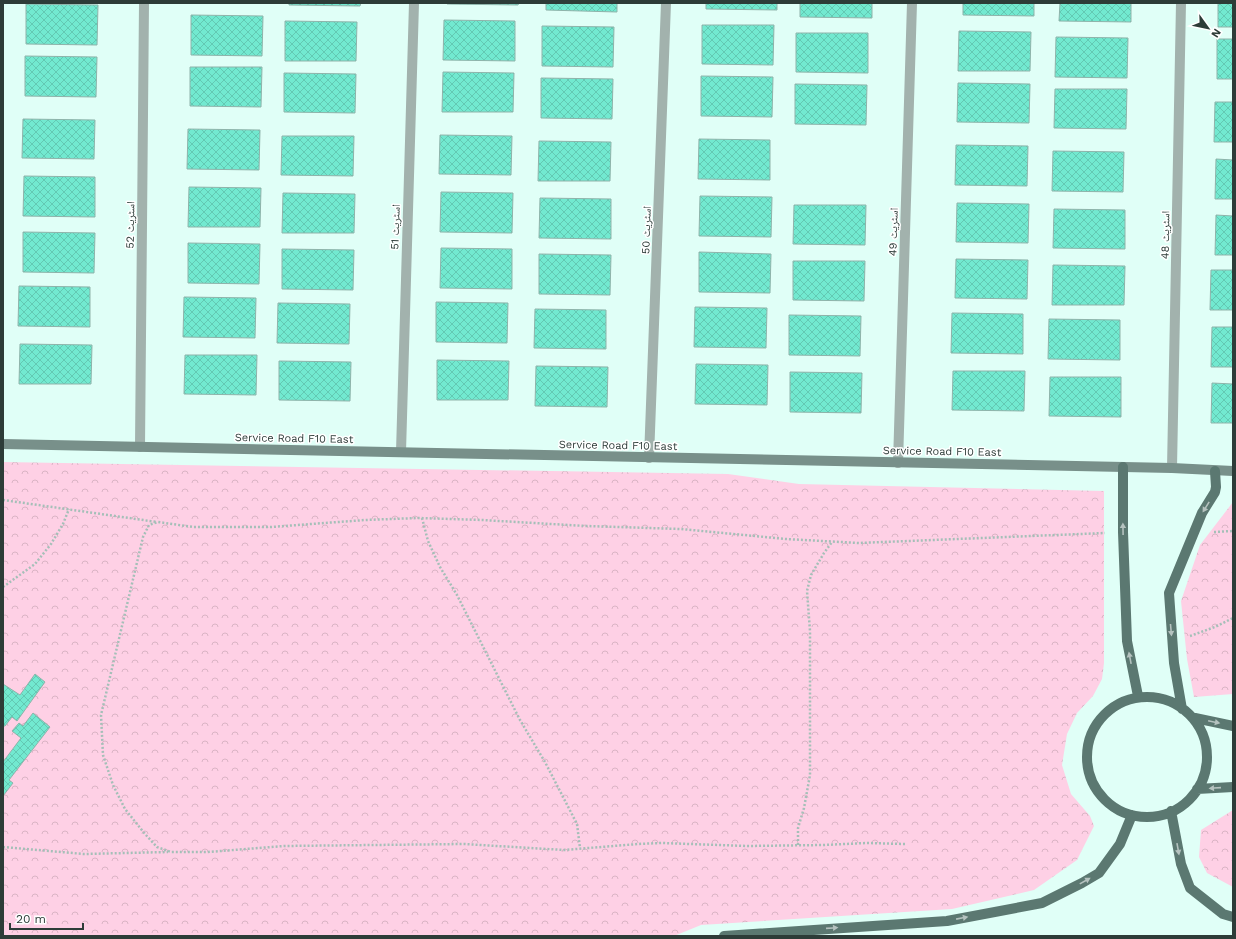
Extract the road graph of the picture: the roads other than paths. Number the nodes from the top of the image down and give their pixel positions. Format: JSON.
{"nodes":[{"id":1,"x":144,"y":3,"type":"edge"},
{"id":2,"x":414,"y":3,"type":"edge"},
{"id":3,"x":666,"y":3,"type":"edge"},
{"id":4,"x":912,"y":3,"type":"edge"},
{"id":5,"x":1181,"y":3,"type":"edge"},
{"id":6,"x":3,"y":444,"type":"edge"},
{"id":7,"x":140,"y":447,"type":"junction"},
{"id":8,"x":401,"y":452,"type":"junction"},
{"id":9,"x":649,"y":458,"type":"junction"},
{"id":10,"x":898,"y":462,"type":"junction"},
{"id":11,"x":1123,"y":467,"type":"junction"},
{"id":12,"x":1172,"y":468,"type":"junction"},
{"id":13,"x":1215,"y":471,"type":"junction"},
{"id":14,"x":1233,"y":471,"type":"edge"},
{"id":15,"x":1138,"y":696,"type":"junction"},
{"id":16,"x":1182,"y":709,"type":"junction"},
{"id":17,"x":1195,"y":718,"type":"junction"},
{"id":18,"x":1233,"y":726,"type":"edge"},
{"id":19,"x":1233,"y":786,"type":"edge"},
{"id":20,"x":1197,"y":789,"type":"junction"},
{"id":21,"x":1171,"y":811,"type":"junction"},
{"id":22,"x":1132,"y":815,"type":"junction"},
{"id":23,"x":1233,"y":916,"type":"edge"},
{"id":24,"x":724,"y":936,"type":"edge"}],
"edges":[{"from":1,"to":7,"type":"street","name":"اسٹریٹ 52"},
{"from":2,"to":8,"type":"street","name":"اسٹریٹ 51"},
{"from":3,"to":9,"type":"street","name":"اسٹریٹ 50"},
{"from":4,"to":10,"type":"street","name":"اسٹریٹ 49"},
{"from":5,"to":12,"type":"street","name":"اسٹریٹ 48"},
{"from":6,"to":7,"type":"street","name":"Service Road F10 East"},
{"from":7,"to":8,"type":"street","name":"Service Road F10 East"},
{"from":8,"to":9,"type":"street","name":"Service Road F10 East"},
{"from":9,"to":10,"type":"street","name":"Service Road F10 East"},
{"from":10,"to":11,"type":"street","name":"Service Road F10 East"},
{"from":11,"to":12,"type":"street","name":"Service Road F10 East"},
{"from":15,"to":11,"type":"main road","one_way":true},
{"from":12,"to":13,"type":"street","name":"Service Road F10 East"},
{"from":13,"to":14,"type":"street","name":"Service Road F10 East"},
{"from":13,"to":16,"type":"main road","one_way":true},
{"from":15,"to":16,"type":"main road"},
{"from":15,"to":22,"type":"main road"},
{"from":16,"to":17,"type":"main road"},
{"from":17,"to":18,"type":"main road","one_way":true},
{"from":17,"to":20,"type":"main road"},
{"from":19,"to":20,"type":"main road","one_way":true},
{"from":20,"to":21,"type":"main road"},
{"from":21,"to":22,"type":"main road"},
{"from":21,"to":23,"type":"main road","one_way":true},
{"from":24,"to":22,"type":"main road","one_way":true}]}
